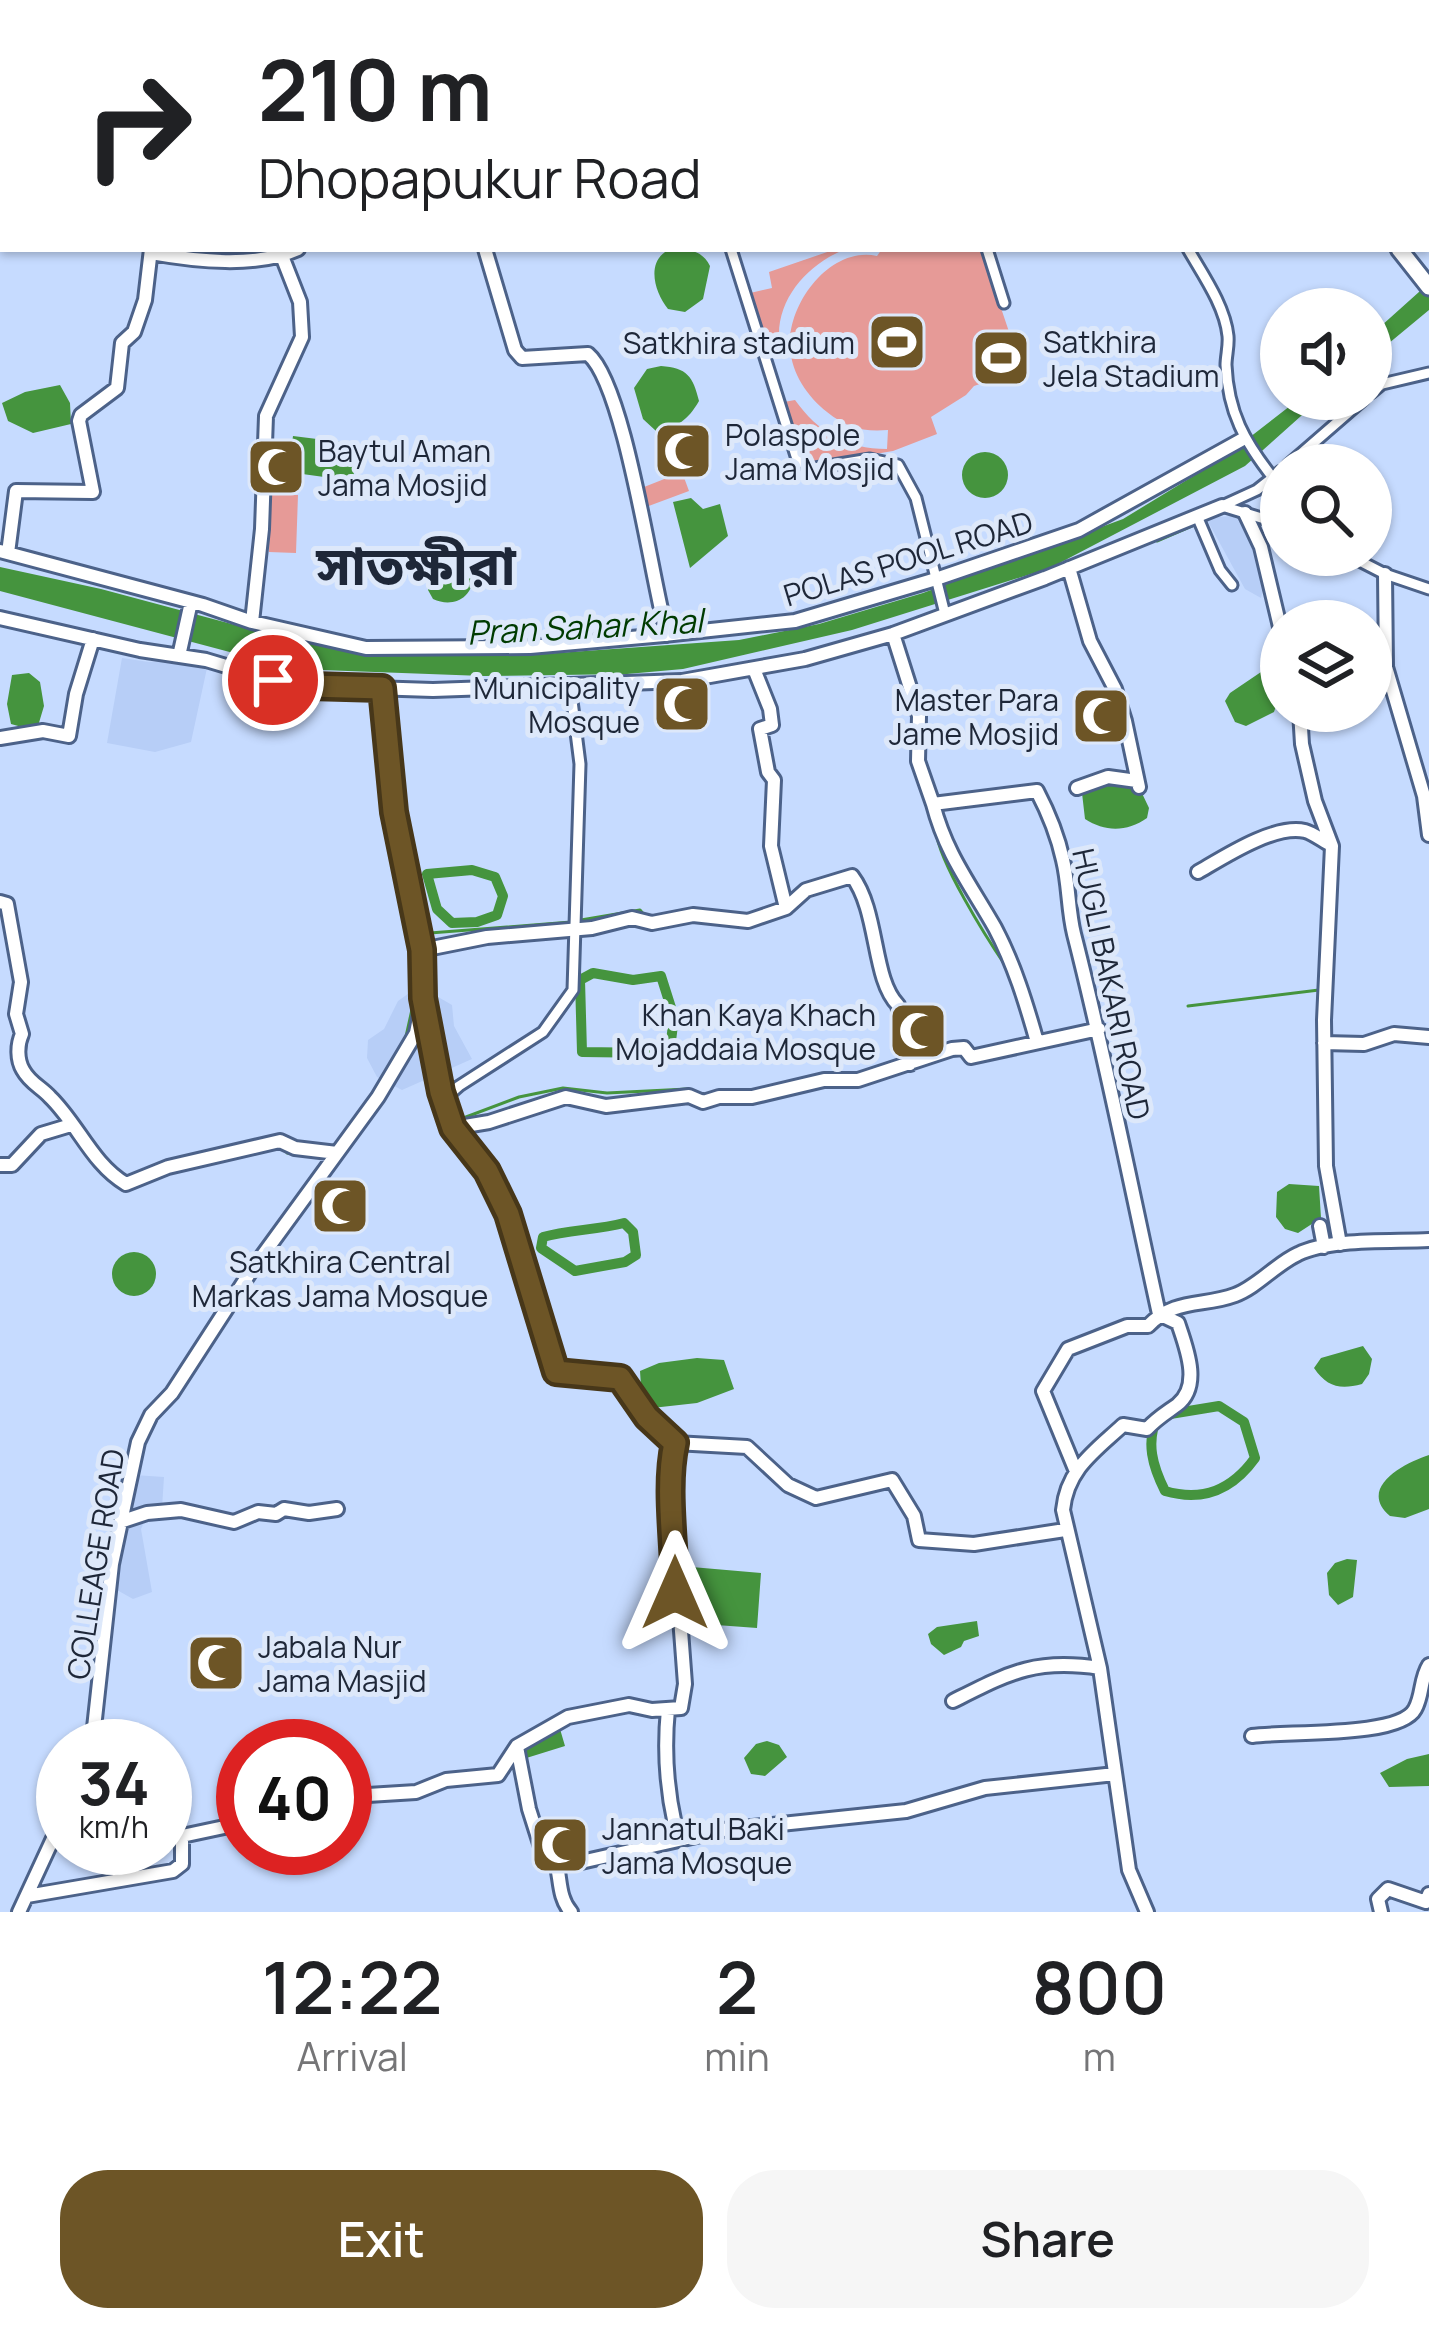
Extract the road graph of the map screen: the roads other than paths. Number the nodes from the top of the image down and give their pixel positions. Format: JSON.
{"nodes":[{"id":1,"x":151,"y":252,"type":"edge"},
{"id":2,"x":155,"y":252,"type":"edge"},
{"id":3,"x":291,"y":252,"type":"edge"},
{"id":4,"x":485,"y":252,"type":"edge"},
{"id":5,"x":732,"y":252,"type":"edge"},
{"id":6,"x":988,"y":252,"type":"edge"},
{"id":7,"x":1190,"y":252,"type":"edge"},
{"id":8,"x":1401,"y":252,"type":"edge"},
{"id":9,"x":282,"y":256,"type":"junction"},
{"id":10,"x":1426,"y":283,"type":"edge"},
{"id":11,"x":1004,"y":304,"type":"dead end"},
{"id":12,"x":1429,"y":373,"type":"edge"},
{"id":13,"x":1392,"y":382,"type":"edge"},
{"id":14,"x":1340,"y":420,"type":"edge"},
{"id":15,"x":1243,"y":439,"type":"junction"},
{"id":16,"x":1312,"y":444,"type":"edge"},
{"id":17,"x":1260,"y":461,"type":"edge"},
{"id":18,"x":1260,"y":485,"type":"edge"},
{"id":19,"x":1222,"y":506,"type":"junction"},
{"id":20,"x":1245,"y":513,"type":"junction"},
{"id":21,"x":1197,"y":516,"type":"junction"},
{"id":22,"x":1260,"y":518,"type":"edge"},
{"id":23,"x":4,"y":552,"type":"edge"},
{"id":24,"x":1070,"y":568,"type":"junction"},
{"id":25,"x":1385,"y":576,"type":"edge"},
{"id":26,"x":1391,"y":576,"type":"edge"},
{"id":27,"x":936,"y":579,"type":"junction"},
{"id":28,"x":1232,"y":585,"type":"dead end"},
{"id":29,"x":1429,"y":589,"type":"edge"},
{"id":30,"x":1274,"y":600,"type":"edge"},
{"id":31,"x":190,"y":602,"type":"junction"},
{"id":32,"x":945,"y":614,"type":"junction"},
{"id":33,"x":0,"y":618,"type":"edge"},
{"id":34,"x":252,"y":622,"type":"junction"},
{"id":35,"x":893,"y":634,"type":"junction"},
{"id":36,"x":667,"y":635,"type":"junction"},
{"id":37,"x":93,"y":639,"type":"junction"},
{"id":38,"x":178,"y":656,"type":"junction"},
{"id":39,"x":754,"y":669,"type":"junction"},
{"id":40,"x":570,"y":685,"type":"junction"},
{"id":41,"x":382,"y":688,"type":"junction"},
{"id":42,"x":1301,"y":732,"type":"edge"},
{"id":43,"x":0,"y":738,"type":"edge"},
{"id":44,"x":1077,"y":788,"type":"dead end"},
{"id":45,"x":933,"y":803,"type":"junction"},
{"id":46,"x":1429,"y":835,"type":"edge"},
{"id":47,"x":1332,"y":846,"type":"junction"},
{"id":48,"x":1198,"y":872,"type":"dead end"},
{"id":49,"x":0,"y":902,"type":"edge"},
{"id":50,"x":786,"y":908,"type":"junction"},
{"id":51,"x":577,"y":930,"type":"junction"},
{"id":52,"x":6,"y":934,"type":"edge"},
{"id":53,"x":422,"y":950,"type":"junction"},
{"id":54,"x":423,"y":998,"type":"junction"},
{"id":55,"x":1099,"y":1028,"type":"junction"},
{"id":56,"x":1426,"y":1035,"type":"edge"},
{"id":57,"x":1037,"y":1042,"type":"junction"},
{"id":58,"x":1324,"y":1042,"type":"junction"},
{"id":59,"x":910,"y":1064,"type":"junction"},
{"id":60,"x":443,"y":1100,"type":"junction"},
{"id":61,"x":71,"y":1125,"type":"junction"},
{"id":62,"x":453,"y":1128,"type":"junction"},
{"id":63,"x":337,"y":1153,"type":"junction"},
{"id":64,"x":0,"y":1165,"type":"edge"},
{"id":65,"x":1320,"y":1226,"type":"dead end"},
{"id":66,"x":1429,"y":1240,"type":"edge"},
{"id":67,"x":1340,"y":1244,"type":"junction"},
{"id":68,"x":1324,"y":1247,"type":"junction"},
{"id":69,"x":1160,"y":1314,"type":"junction"},
{"id":70,"x":556,"y":1372,"type":"joint"},
{"id":71,"x":675,"y":1443,"type":"junction"},
{"id":72,"x":1075,"y":1469,"type":"junction"},
{"id":73,"x":337,"y":1509,"type":"dead end"},
{"id":74,"x":120,"y":1522,"type":"junction"},
{"id":75,"x":1065,"y":1530,"type":"junction"},
{"id":76,"x":1429,"y":1665,"type":"edge"},
{"id":77,"x":1100,"y":1668,"type":"junction"},
{"id":78,"x":953,"y":1701,"type":"dead end"},
{"id":79,"x":668,"y":1708,"type":"junction"},
{"id":80,"x":95,"y":1719,"type":"edge"},
{"id":81,"x":1252,"y":1736,"type":"dead end"},
{"id":82,"x":517,"y":1746,"type":"junction"},
{"id":83,"x":1115,"y":1774,"type":"junction"},
{"id":84,"x":372,"y":1795,"type":"edge"},
{"id":85,"x":216,"y":1829,"type":"edge"},
{"id":86,"x":692,"y":1837,"type":"junction"},
{"id":87,"x":581,"y":1862,"type":"dead end"},
{"id":88,"x":36,"y":1875,"type":"edge"},
{"id":89,"x":1429,"y":1894,"type":"edge"},
{"id":90,"x":26,"y":1896,"type":"junction"},
{"id":91,"x":19,"y":1912,"type":"edge"},
{"id":92,"x":571,"y":1912,"type":"edge"},
{"id":93,"x":1147,"y":1912,"type":"edge"},
{"id":94,"x":1382,"y":1912,"type":"edge"}],
"edges":[{"from":1,"to":23,"type":"street"},
{"from":2,"to":9,"type":"street"},
{"from":3,"to":9,"type":"street"},
{"from":4,"to":36,"type":"street"},
{"from":5,"to":27,"type":"street"},
{"from":6,"to":11,"type":"street"},
{"from":7,"to":15,"type":"street"},
{"from":8,"to":10,"type":"highway"},
{"from":9,"to":34,"type":"street"},
{"from":12,"to":13,"type":"street"},
{"from":14,"to":16,"type":"street"},
{"from":15,"to":17,"type":"street"},
{"from":15,"to":27,"type":"street","name":"POLAS POOL ROAD"},
{"from":18,"to":19,"type":"street"},
{"from":19,"to":20,"type":"street"},
{"from":19,"to":21,"type":"street"},
{"from":20,"to":22,"type":"street"},
{"from":20,"to":30,"type":"street"},
{"from":21,"to":24,"type":"street"},
{"from":21,"to":28,"type":"street"},
{"from":23,"to":31,"type":"street","name":"POLAS POOL ROAD"},
{"from":24,"to":32,"type":"street"},
{"from":24,"to":44,"type":"street"},
{"from":25,"to":46,"type":"street"},
{"from":26,"to":29,"type":"street"},
{"from":27,"to":32,"type":"street"},
{"from":27,"to":36,"type":"street","name":"POLAS POOL ROAD"},
{"from":31,"to":34,"type":"street","name":"POLAS POOL ROAD"},
{"from":31,"to":38,"type":"street"},
{"from":32,"to":35,"type":"street"},
{"from":33,"to":37,"type":"street"},
{"from":34,"to":36,"type":"street","name":"POLAS POOL ROAD"},
{"from":35,"to":39,"type":"street"},
{"from":35,"to":45,"type":"street"},
{"from":37,"to":38,"type":"street"},
{"from":37,"to":43,"type":"street"},
{"from":38,"to":41,"type":"street"},
{"from":39,"to":40,"type":"street"},
{"from":39,"to":50,"type":"street"},
{"from":40,"to":41,"type":"street"},
{"from":40,"to":51,"type":"street"},
{"from":41,"to":53,"type":"street","name":"COLLEAGE ROAD"},
{"from":42,"to":47,"type":"street"},
{"from":45,"to":55,"type":"street","name":"HUGLI BAKARI ROAD"},
{"from":45,"to":57,"type":"street"},
{"from":47,"to":48,"type":"street"},
{"from":47,"to":58,"type":"street"},
{"from":49,"to":52,"type":"street"},
{"from":50,"to":51,"type":"street"},
{"from":50,"to":59,"type":"street"},
{"from":51,"to":53,"type":"street"},
{"from":51,"to":60,"type":"street"},
{"from":52,"to":61,"type":"street"},
{"from":53,"to":54,"type":"street","name":"COLLEAGE ROAD"},
{"from":54,"to":60,"type":"street"},
{"from":54,"to":63,"type":"street","name":"COLLEAGE ROAD"},
{"from":55,"to":57,"type":"street"},
{"from":55,"to":69,"type":"street","name":"HUGLI BAKARI ROAD"},
{"from":56,"to":58,"type":"street"},
{"from":57,"to":59,"type":"street"},
{"from":58,"to":67,"type":"street"},
{"from":59,"to":62,"type":"street"},
{"from":60,"to":62,"type":"street"},
{"from":61,"to":63,"type":"street"},
{"from":61,"to":64,"type":"street"},
{"from":62,"to":70,"type":"street"},
{"from":63,"to":74,"type":"street","name":"COLLEAGE ROAD"},
{"from":65,"to":68,"type":"street"},
{"from":66,"to":67,"type":"street"},
{"from":67,"to":68,"type":"street"},
{"from":68,"to":69,"type":"street"},
{"from":69,"to":72,"type":"street"},
{"from":69,"to":72,"type":"street","name":"HUGLI BAKARI ROAD"},
{"from":70,"to":71,"type":"street"},
{"from":71,"to":75,"type":"street"},
{"from":71,"to":79,"type":"street"},
{"from":72,"to":75,"type":"street"},
{"from":73,"to":74,"type":"street"},
{"from":74,"to":80,"type":"street","name":"COLLEAGE ROAD"},
{"from":75,"to":77,"type":"street"},
{"from":76,"to":81,"type":"street"},
{"from":77,"to":78,"type":"street"},
{"from":77,"to":83,"type":"street"},
{"from":79,"to":82,"type":"street"},
{"from":79,"to":86,"type":"street"},
{"from":82,"to":84,"type":"street"},
{"from":82,"to":92,"type":"street"},
{"from":83,"to":86,"type":"street"},
{"from":83,"to":93,"type":"street"},
{"from":85,"to":90,"type":"street"},
{"from":86,"to":87,"type":"street"},
{"from":88,"to":90,"type":"street"},
{"from":89,"to":94,"type":"street"},
{"from":90,"to":91,"type":"street"}]}
